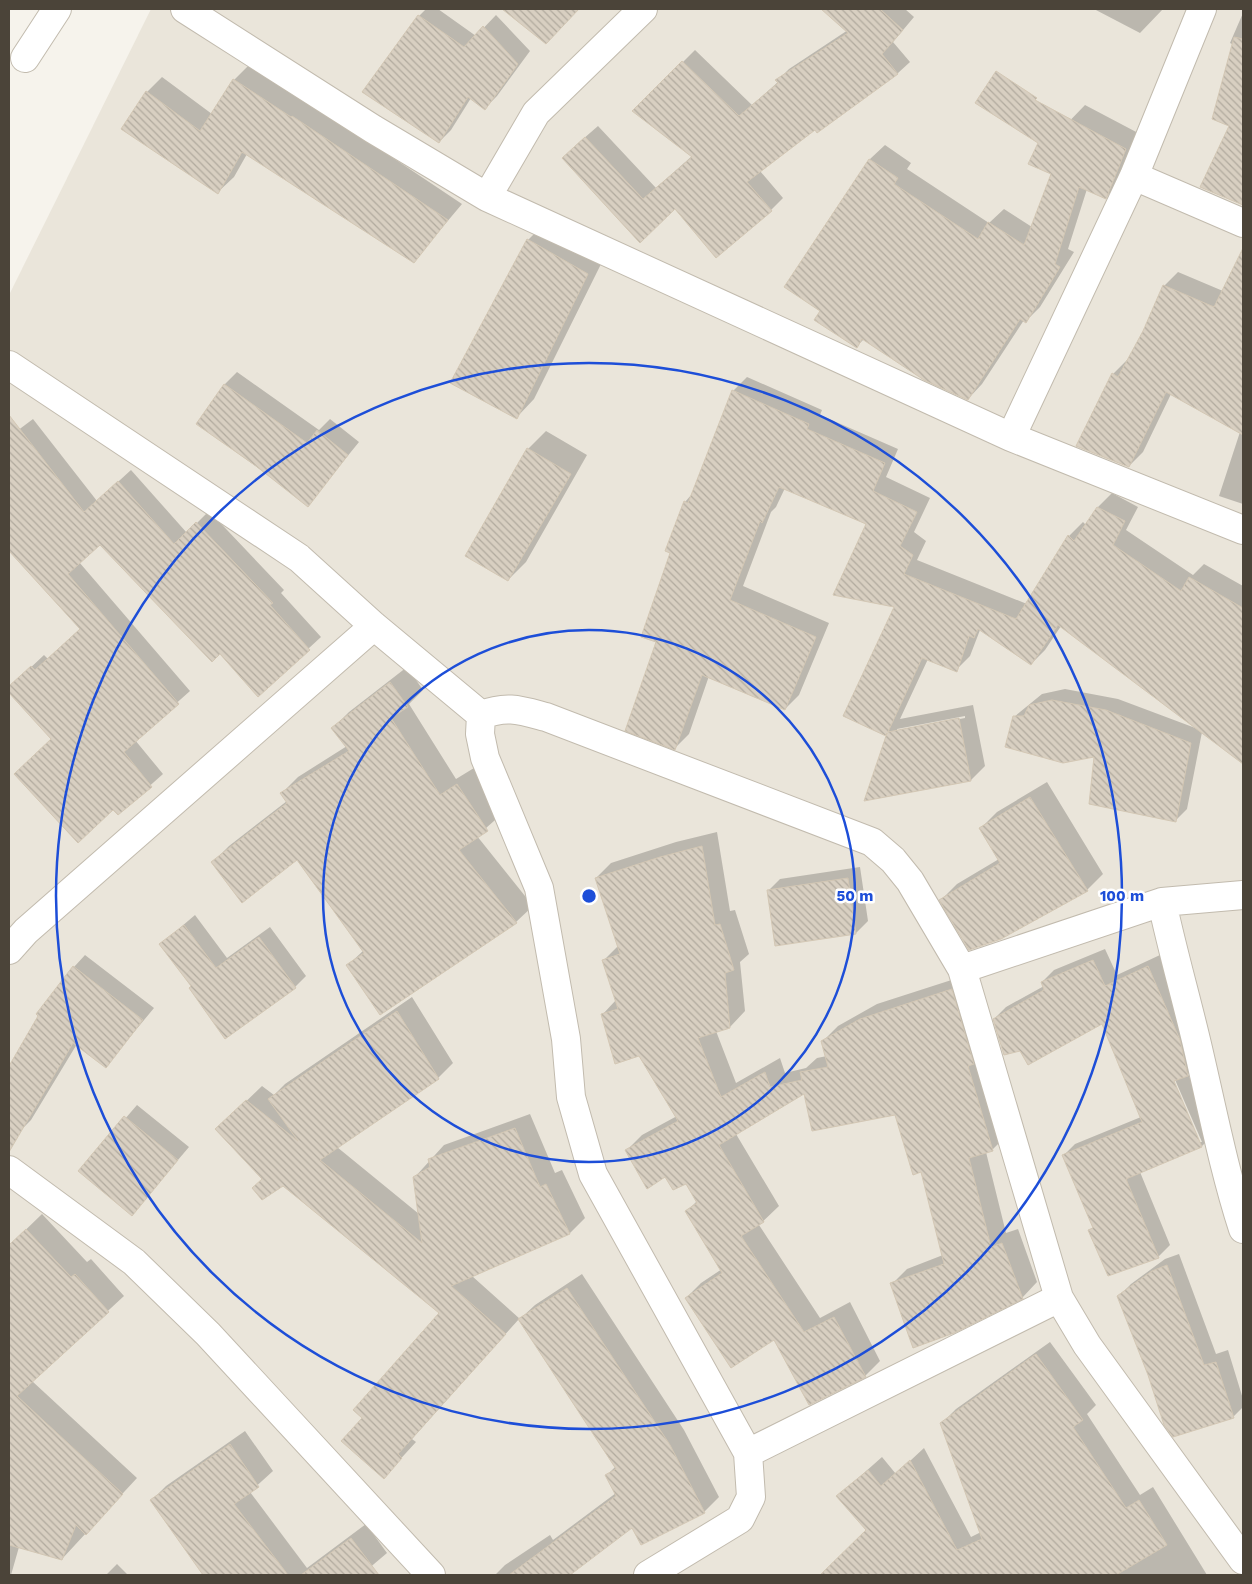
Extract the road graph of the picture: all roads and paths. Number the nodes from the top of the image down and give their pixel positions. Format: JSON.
{"nodes":[{"id":1,"x":57,"y":9,"type":"edge"},
{"id":2,"x":185,"y":9,"type":"edge"},
{"id":3,"x":643,"y":9,"type":"edge"},
{"id":4,"x":1202,"y":9,"type":"edge"},
{"id":5,"x":25,"y":58,"type":"dead end"},
{"id":6,"x":1134,"y":176,"type":"junction"},
{"id":7,"x":487,"y":198,"type":"junction"},
{"id":8,"x":1243,"y":223,"type":"edge"},
{"id":9,"x":9,"y":366,"type":"edge"},
{"id":10,"x":1011,"y":437,"type":"junction"},
{"id":11,"x":1243,"y":530,"type":"edge"},
{"id":12,"x":374,"y":626,"type":"junction"},
{"id":13,"x":481,"y":715,"type":"junction"},
{"id":14,"x":1243,"y":896,"type":"edge"},
{"id":15,"x":1162,"y":902,"type":"junction"},
{"id":16,"x":9,"y":950,"type":"edge"},
{"id":17,"x":962,"y":969,"type":"junction"},
{"id":18,"x":9,"y":1170,"type":"edge"},
{"id":19,"x":1243,"y":1229,"type":"edge"},
{"id":20,"x":1059,"y":1298,"type":"junction"},
{"id":21,"x":748,"y":1453,"type":"junction"},
{"id":22,"x":1243,"y":1560,"type":"edge"},
{"id":23,"x":431,"y":1575,"type":"edge"},
{"id":24,"x":648,"y":1575,"type":"edge"}],
"edges":[{"from":1,"to":5,"type":"street"},
{"from":2,"to":7,"type":"street"},
{"from":3,"to":7,"type":"street"},
{"from":4,"to":6,"type":"street"},
{"from":6,"to":8,"type":"street"},
{"from":6,"to":10,"type":"street"},
{"from":7,"to":10,"type":"street"},
{"from":9,"to":12,"type":"street"},
{"from":10,"to":11,"type":"street"},
{"from":12,"to":13,"type":"street"},
{"from":12,"to":16,"type":"street"},
{"from":13,"to":17,"type":"street"},
{"from":13,"to":21,"type":"street"},
{"from":14,"to":15,"type":"street"},
{"from":15,"to":17,"type":"street"},
{"from":15,"to":19,"type":"street"},
{"from":17,"to":20,"type":"street"},
{"from":18,"to":23,"type":"street"},
{"from":20,"to":21,"type":"street"},
{"from":20,"to":22,"type":"street"},
{"from":21,"to":24,"type":"street"}]}
